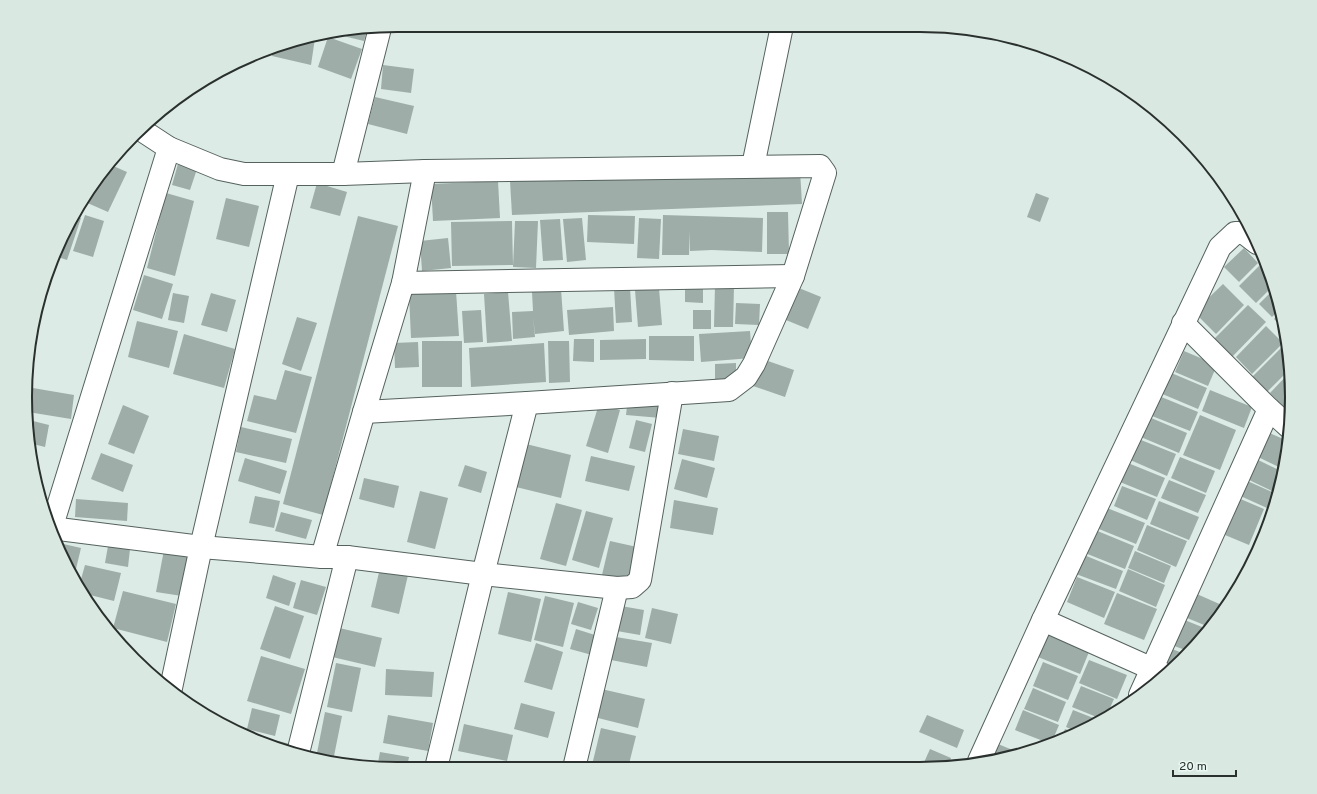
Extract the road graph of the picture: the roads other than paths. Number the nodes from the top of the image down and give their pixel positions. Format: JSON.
{"nodes":[{"id":1,"x":781,"y":32,"type":"edge"},
{"id":2,"x":379,"y":33,"type":"edge"},
{"id":3,"x":146,"y":133,"type":"edge"},
{"id":4,"x":169,"y":148,"type":"junction"},
{"id":5,"x":753,"y":166,"type":"junction"},
{"id":6,"x":426,"y":172,"type":"junction"},
{"id":7,"x":288,"y":174,"type":"junction"},
{"id":8,"x":343,"y":174,"type":"junction"},
{"id":9,"x":1246,"y":235,"type":"edge"},
{"id":10,"x":793,"y":276,"type":"junction"},
{"id":11,"x":403,"y":283,"type":"junction"},
{"id":12,"x":1183,"y":323,"type":"junction"},
{"id":13,"x":672,"y":393,"type":"junction"},
{"id":14,"x":527,"y":403,"type":"junction"},
{"id":15,"x":1269,"y":409,"type":"junction"},
{"id":16,"x":364,"y":412,"type":"junction"},
{"id":17,"x":1284,"y":422,"type":"edge"},
{"id":18,"x":53,"y":520,"type":"edge"},
{"id":19,"x":57,"y":529,"type":"edge"},
{"id":20,"x":201,"y":547,"type":"junction"},
{"id":21,"x":322,"y":557,"type":"junction"},
{"id":22,"x":347,"y":557,"type":"junction"},
{"id":23,"x":483,"y":574,"type":"junction"},
{"id":24,"x":618,"y":588,"type":"junction"},
{"id":25,"x":1043,"y":620,"type":"junction"},
{"id":26,"x":1159,"y":672,"type":"edge"},
{"id":27,"x":172,"y":684,"type":"edge"},
{"id":28,"x":299,"y":749,"type":"edge"},
{"id":29,"x":981,"y":757,"type":"edge"},
{"id":30,"x":437,"y":762,"type":"edge"},
{"id":31,"x":575,"y":762,"type":"edge"}],
"edges":[{"from":1,"to":5,"type":"street"},
{"from":2,"to":8,"type":"street"},
{"from":3,"to":4,"type":"street"},
{"from":4,"to":7,"type":"street"},
{"from":4,"to":18,"type":"street"},
{"from":5,"to":6,"type":"street"},
{"from":5,"to":10,"type":"street"},
{"from":6,"to":8,"type":"street"},
{"from":6,"to":11,"type":"street"},
{"from":7,"to":8,"type":"street"},
{"from":7,"to":20,"type":"street"},
{"from":9,"to":12,"type":"street"},
{"from":10,"to":11,"type":"street"},
{"from":10,"to":13,"type":"street"},
{"from":11,"to":16,"type":"street"},
{"from":12,"to":15,"type":"street"},
{"from":12,"to":25,"type":"street"},
{"from":13,"to":14,"type":"street"},
{"from":13,"to":24,"type":"street"},
{"from":14,"to":16,"type":"street"},
{"from":14,"to":23,"type":"street"},
{"from":15,"to":17,"type":"street"},
{"from":15,"to":26,"type":"street"},
{"from":16,"to":21,"type":"street"},
{"from":19,"to":20,"type":"street"},
{"from":20,"to":21,"type":"street"},
{"from":20,"to":27,"type":"street"},
{"from":21,"to":22,"type":"street"},
{"from":22,"to":23,"type":"street"},
{"from":22,"to":28,"type":"street"},
{"from":23,"to":24,"type":"street"},
{"from":23,"to":30,"type":"street"},
{"from":24,"to":31,"type":"street"},
{"from":25,"to":26,"type":"street"},
{"from":25,"to":29,"type":"street"}]}
